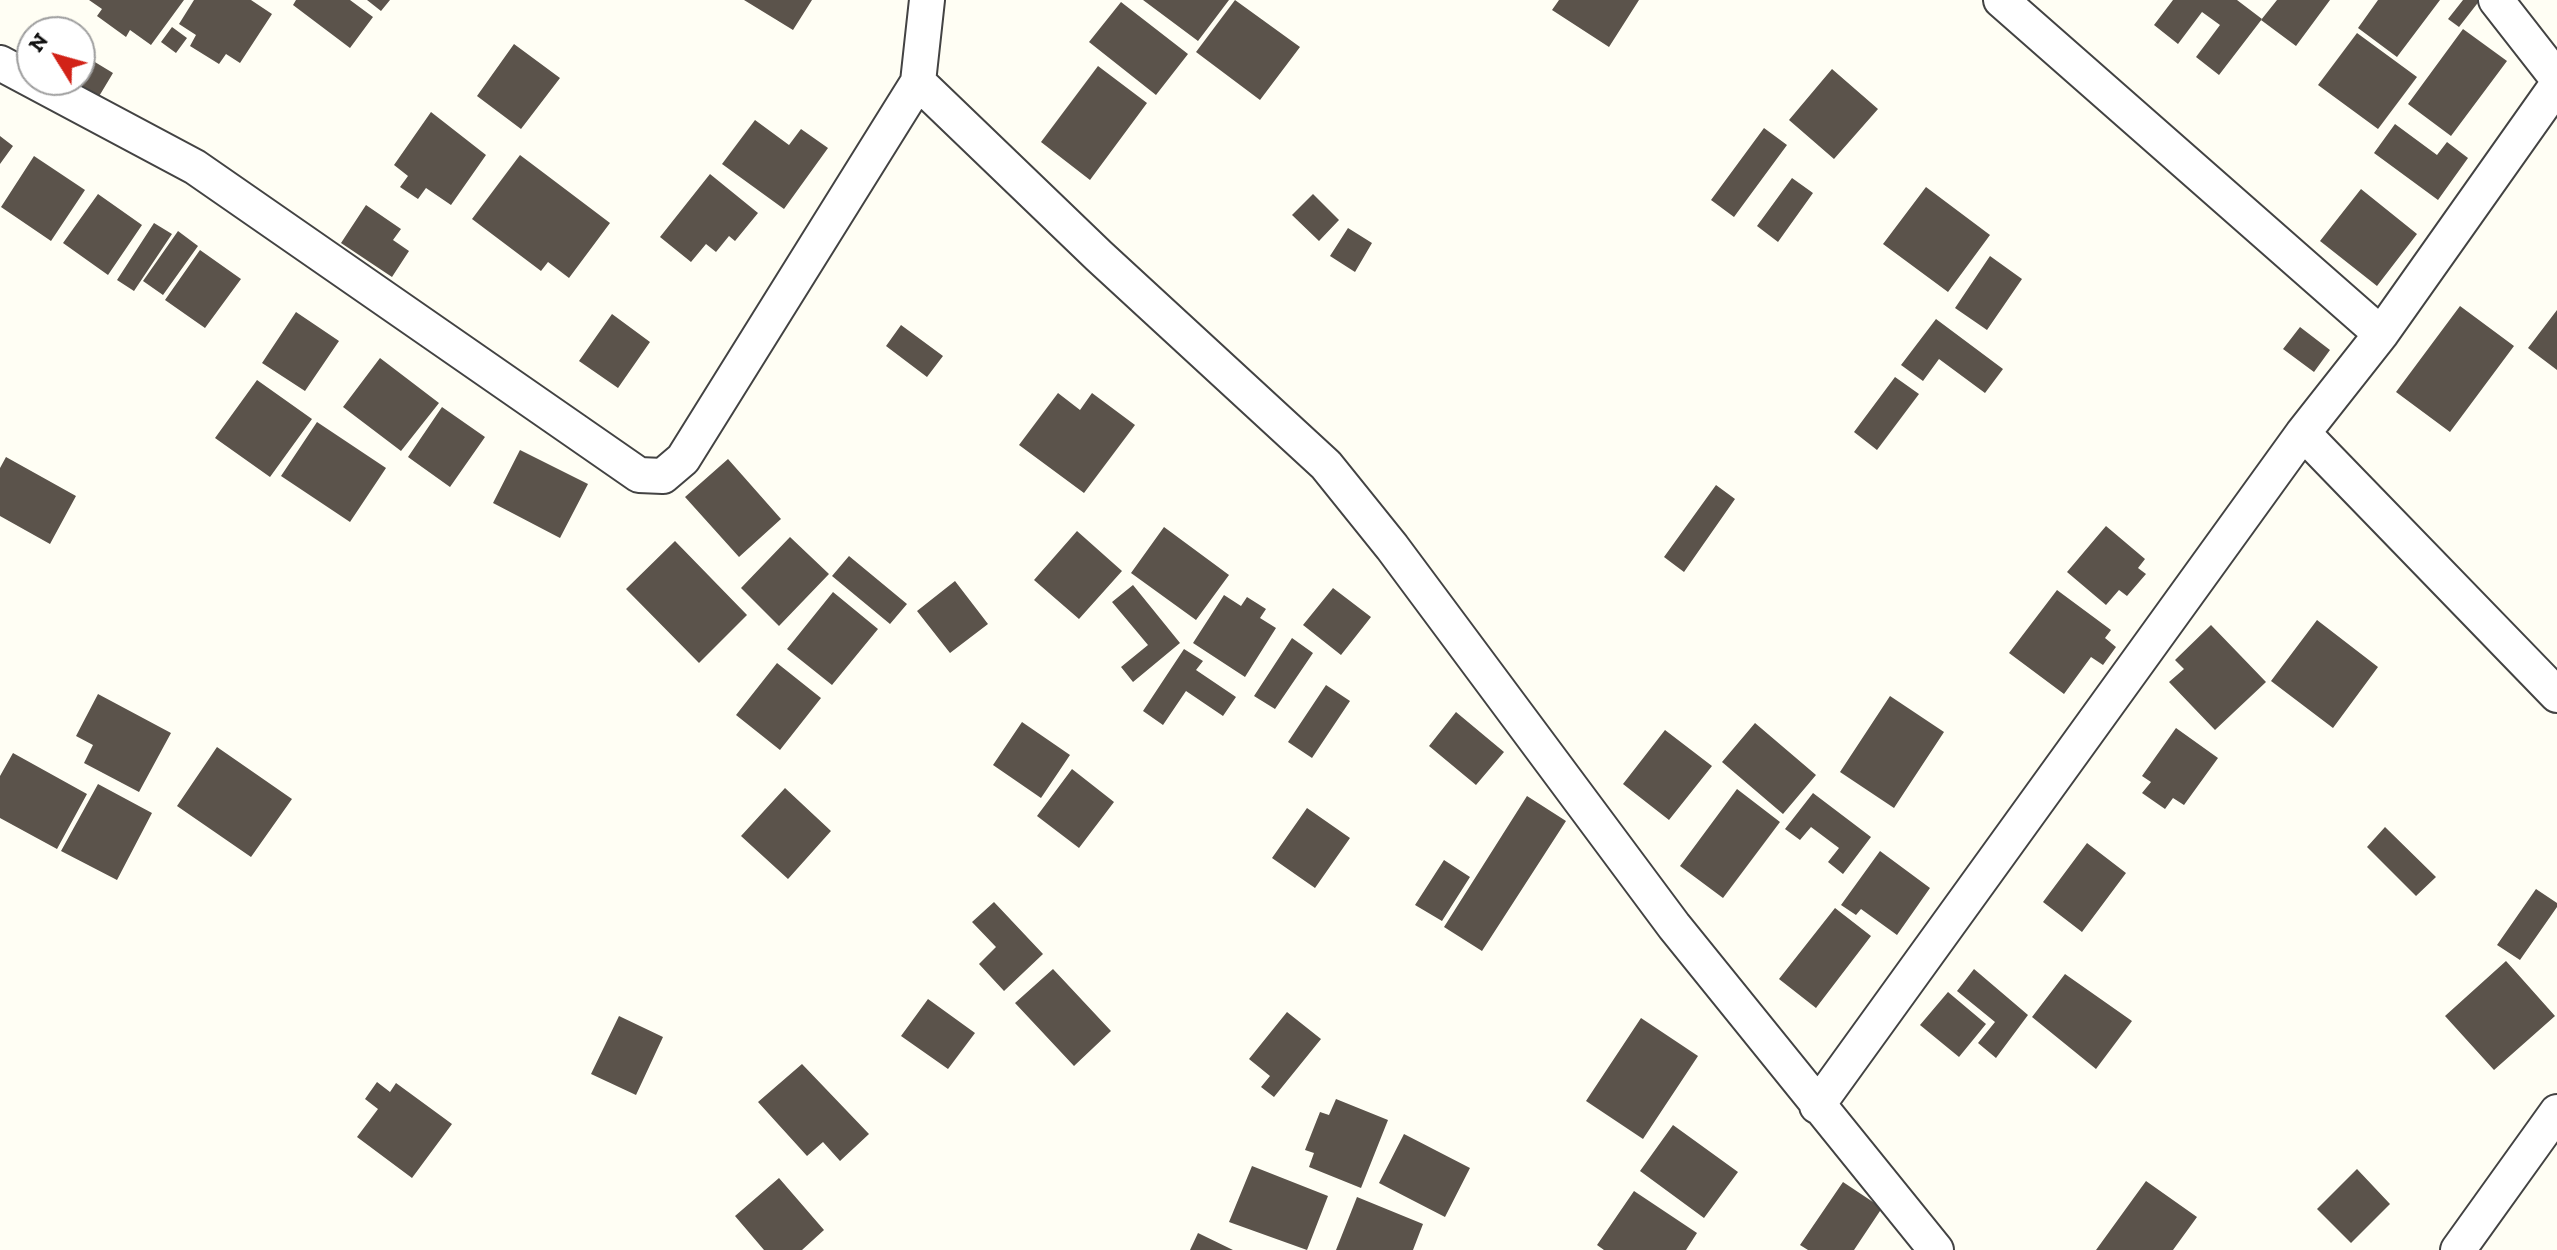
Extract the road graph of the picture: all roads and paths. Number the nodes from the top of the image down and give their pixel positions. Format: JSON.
{"nodes":[{"id":1,"x":927,"y":0,"type":"edge"},
{"id":2,"x":2001,"y":0,"type":"edge"},
{"id":3,"x":2496,"y":0,"type":"edge"},
{"id":4,"x":0,"y":63,"type":"edge"},
{"id":5,"x":2557,"y":78,"type":"edge"},
{"id":6,"x":918,"y":82,"type":"junction"},
{"id":7,"x":2557,"y":85,"type":"edge"},
{"id":8,"x":2381,"y":334,"type":"junction"},
{"id":9,"x":2303,"y":433,"type":"junction"},
{"id":10,"x":2557,"y":695,"type":"edge"},
{"id":11,"x":1817,"y":1106,"type":"junction"},
{"id":12,"x":2557,"y":1112,"type":"edge"},
{"id":13,"x":1936,"y":1250,"type":"edge"},
{"id":14,"x":2458,"y":1250,"type":"edge"}],
"edges":[{"from":1,"to":6,"type":"street"},
{"from":2,"to":8,"type":"street"},
{"from":3,"to":5,"type":"street"},
{"from":4,"to":6,"type":"street"},
{"from":6,"to":11,"type":"street"},
{"from":7,"to":8,"type":"street"},
{"from":8,"to":9,"type":"street"},
{"from":9,"to":10,"type":"street"},
{"from":9,"to":11,"type":"street"},
{"from":11,"to":13,"type":"street"},
{"from":12,"to":14,"type":"street"}]}
